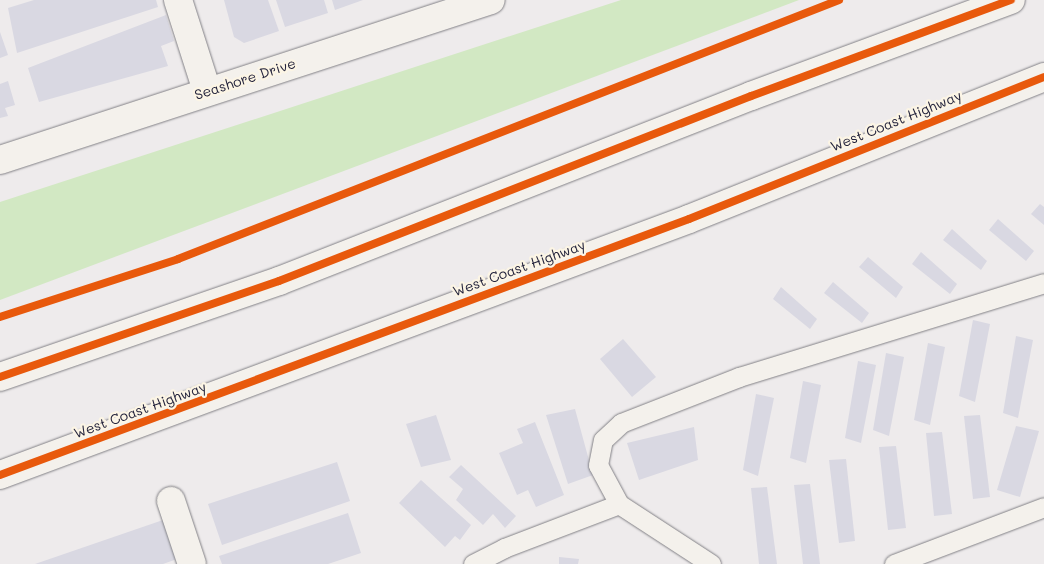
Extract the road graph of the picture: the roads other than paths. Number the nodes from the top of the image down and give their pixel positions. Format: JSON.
{"nodes":[{"id":1,"x":178,"y":0,"type":"edge"},
{"id":2,"x":492,"y":0,"type":"edge"},
{"id":3,"x":1011,"y":0,"type":"edge"},
{"id":4,"x":1044,"y":77,"type":"edge"},
{"id":5,"x":207,"y":91,"type":"junction"},
{"id":6,"x":0,"y":160,"type":"edge"},
{"id":7,"x":1044,"y":284,"type":"edge"},
{"id":8,"x":0,"y":377,"type":"edge"},
{"id":9,"x":0,"y":475,"type":"edge"},
{"id":10,"x":171,"y":501,"type":"dead end"},
{"id":11,"x":619,"y":504,"type":"junction"},
{"id":12,"x":1044,"y":508,"type":"edge"},
{"id":13,"x":192,"y":564,"type":"edge"},
{"id":14,"x":473,"y":564,"type":"edge"},
{"id":15,"x":711,"y":564,"type":"edge"},
{"id":16,"x":894,"y":564,"type":"edge"}],
"edges":[{"from":1,"to":5,"type":"main road"},
{"from":2,"to":5,"type":"main road","name":"Seashore Drive"},
{"from":3,"to":8,"type":"main road"},
{"from":4,"to":9,"type":"main road","name":"West Coast Highway"},
{"from":5,"to":6,"type":"main road","name":"Seashore Drive"},
{"from":7,"to":11,"type":"lane"},
{"from":10,"to":13,"type":"main road"},
{"from":11,"to":14,"type":"lane"},
{"from":11,"to":15,"type":"lane"},
{"from":12,"to":16,"type":"lane"}]}
